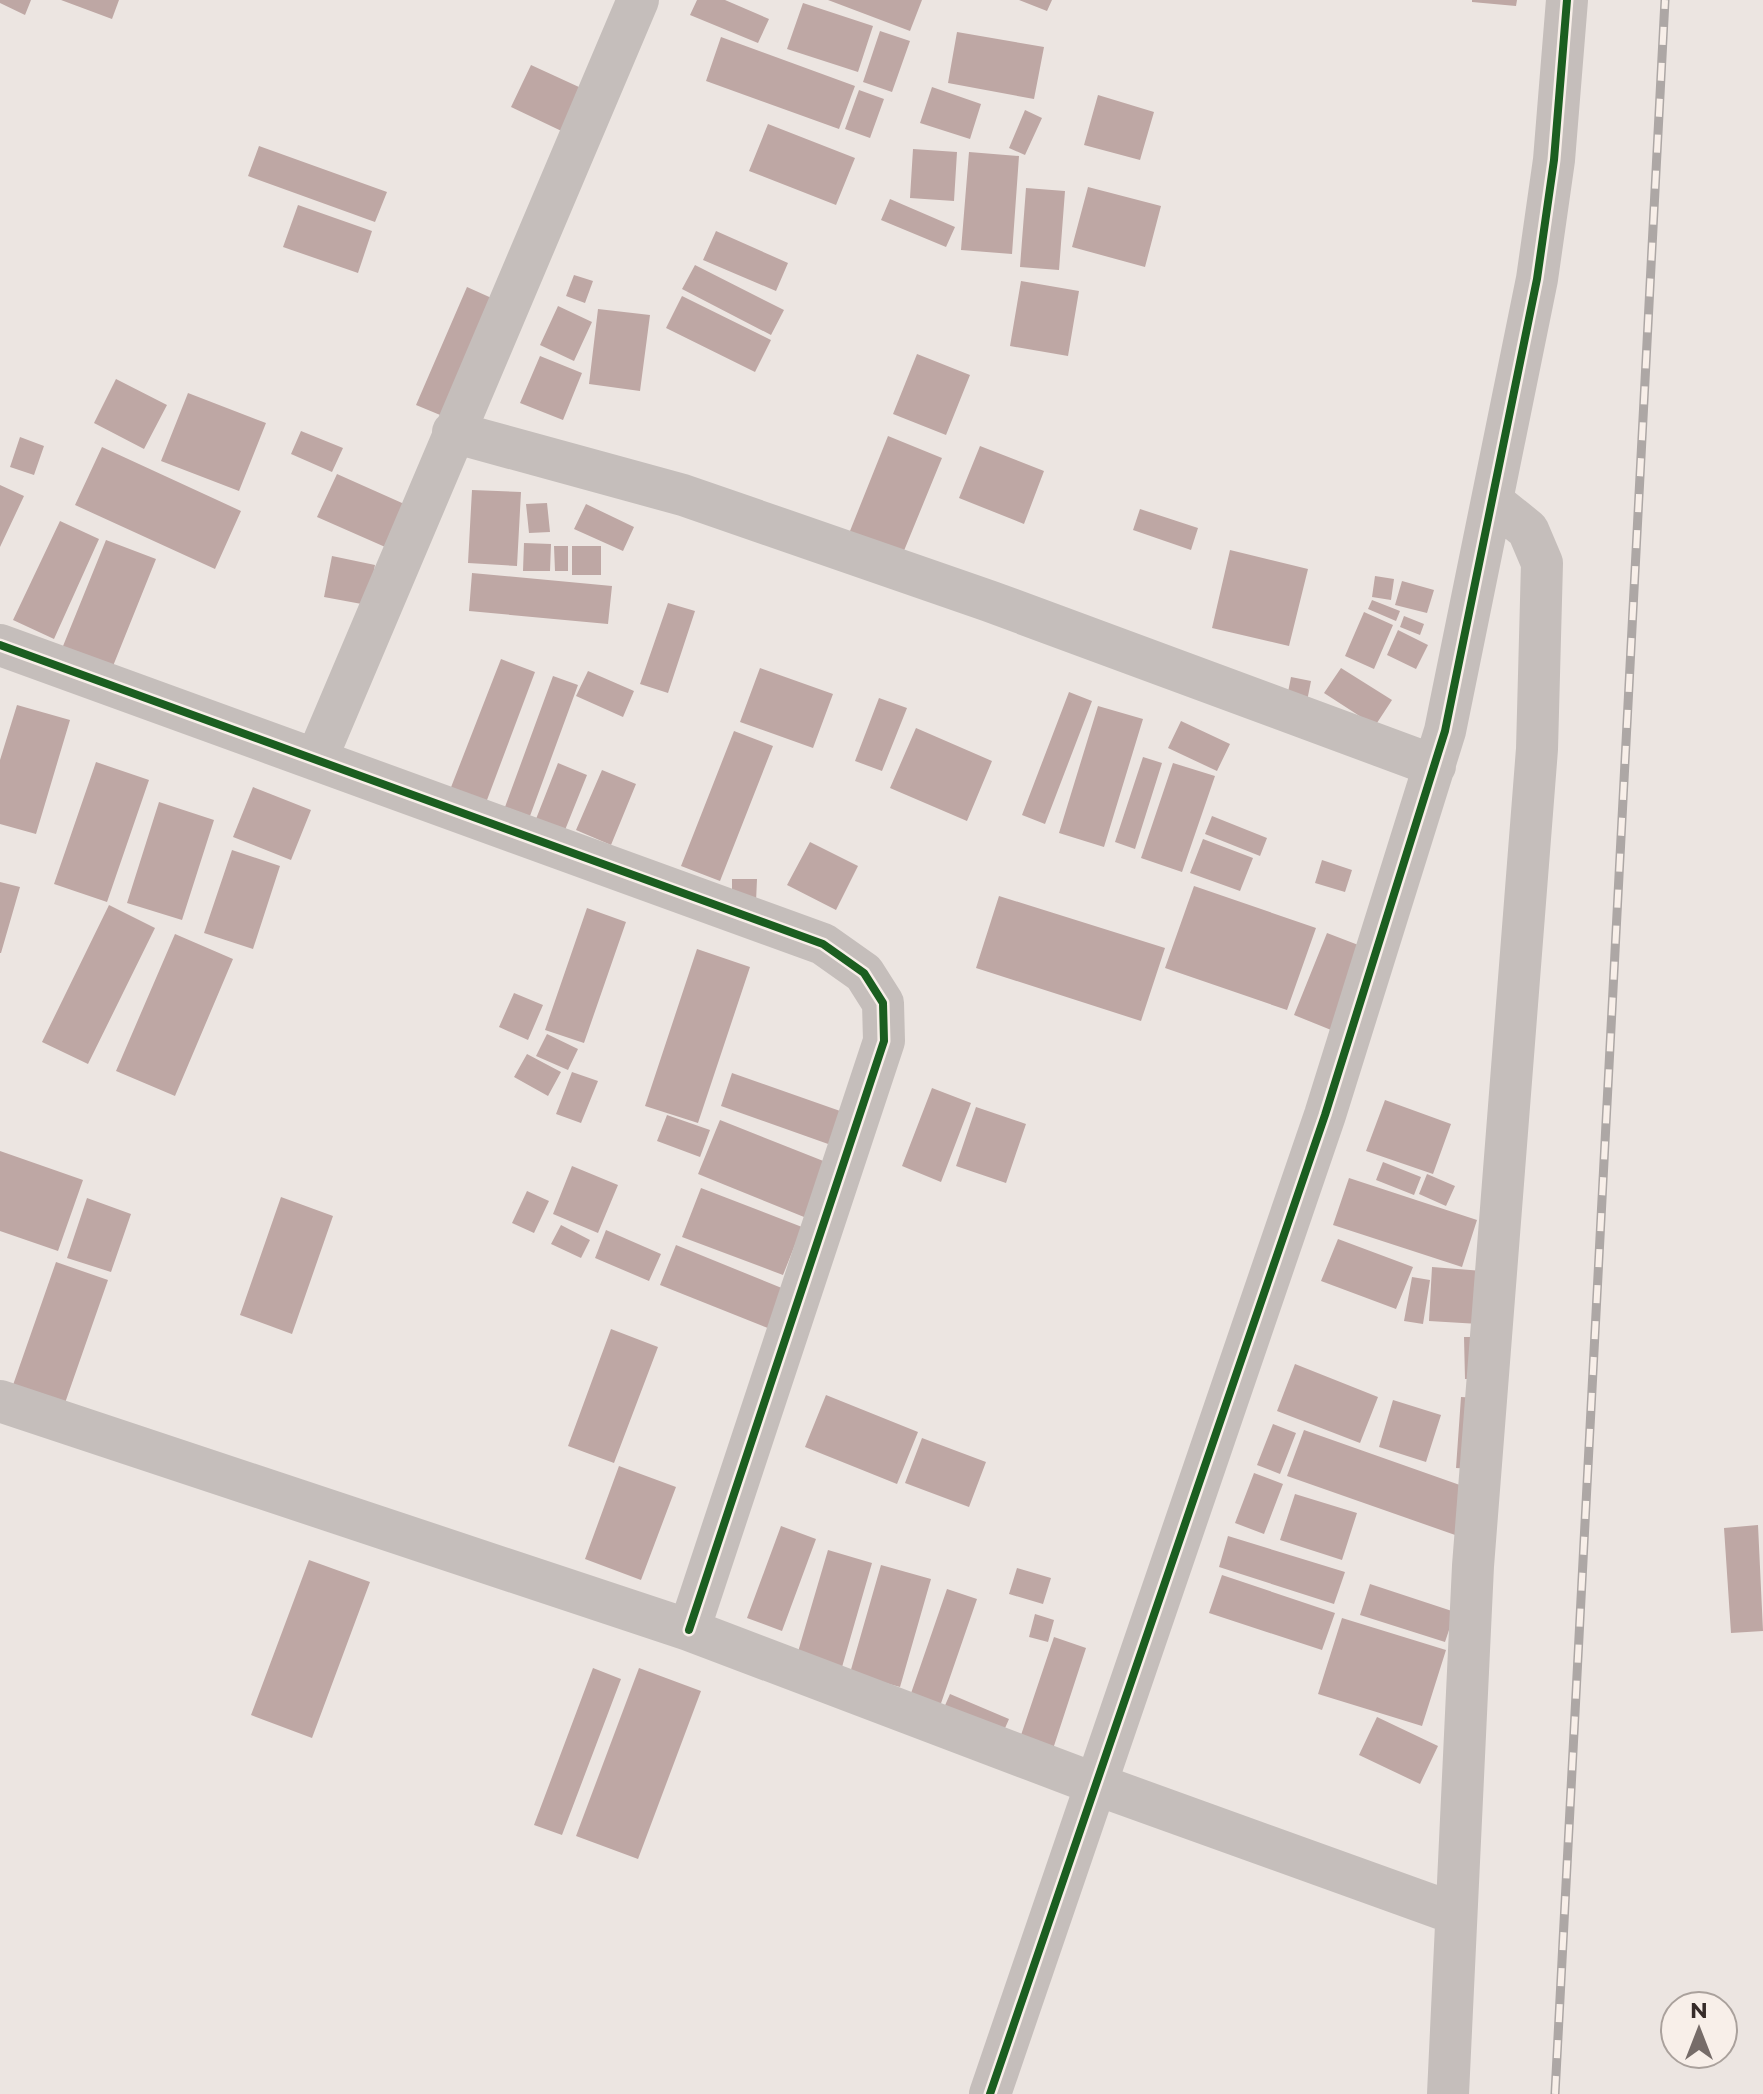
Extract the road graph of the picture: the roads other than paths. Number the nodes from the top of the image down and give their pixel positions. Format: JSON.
{"nodes":[{"id":1,"x":638,"y":0,"type":"edge"},
{"id":2,"x":1567,"y":0,"type":"edge"},
{"id":3,"x":453,"y":432,"type":"junction"},
{"id":4,"x":1492,"y":501,"type":"junction"},
{"id":5,"x":0,"y":645,"type":"edge"},
{"id":6,"x":316,"y":760,"type":"junction"},
{"id":7,"x":1435,"y":766,"type":"junction"},
{"id":8,"x":0,"y":1401,"type":"edge"},
{"id":9,"x":689,"y":1630,"type":"junction"},
{"id":10,"x":1098,"y":1785,"type":"junction"},
{"id":11,"x":1456,"y":1914,"type":"junction"},
{"id":12,"x":990,"y":2094,"type":"edge"},
{"id":13,"x":1448,"y":2094,"type":"edge"}],
"edges":[{"from":1,"to":3,"type":"street"},
{"from":2,"to":4,"type":"street"},
{"from":3,"to":6,"type":"street"},
{"from":3,"to":7,"type":"street"},
{"from":4,"to":7,"type":"street"},
{"from":4,"to":11,"type":"street"},
{"from":5,"to":6,"type":"street"},
{"from":6,"to":9,"type":"street"},
{"from":7,"to":10,"type":"street"},
{"from":8,"to":9,"type":"street"},
{"from":9,"to":10,"type":"street"},
{"from":10,"to":11,"type":"street"},
{"from":10,"to":12,"type":"street"},
{"from":11,"to":13,"type":"street"}]}
